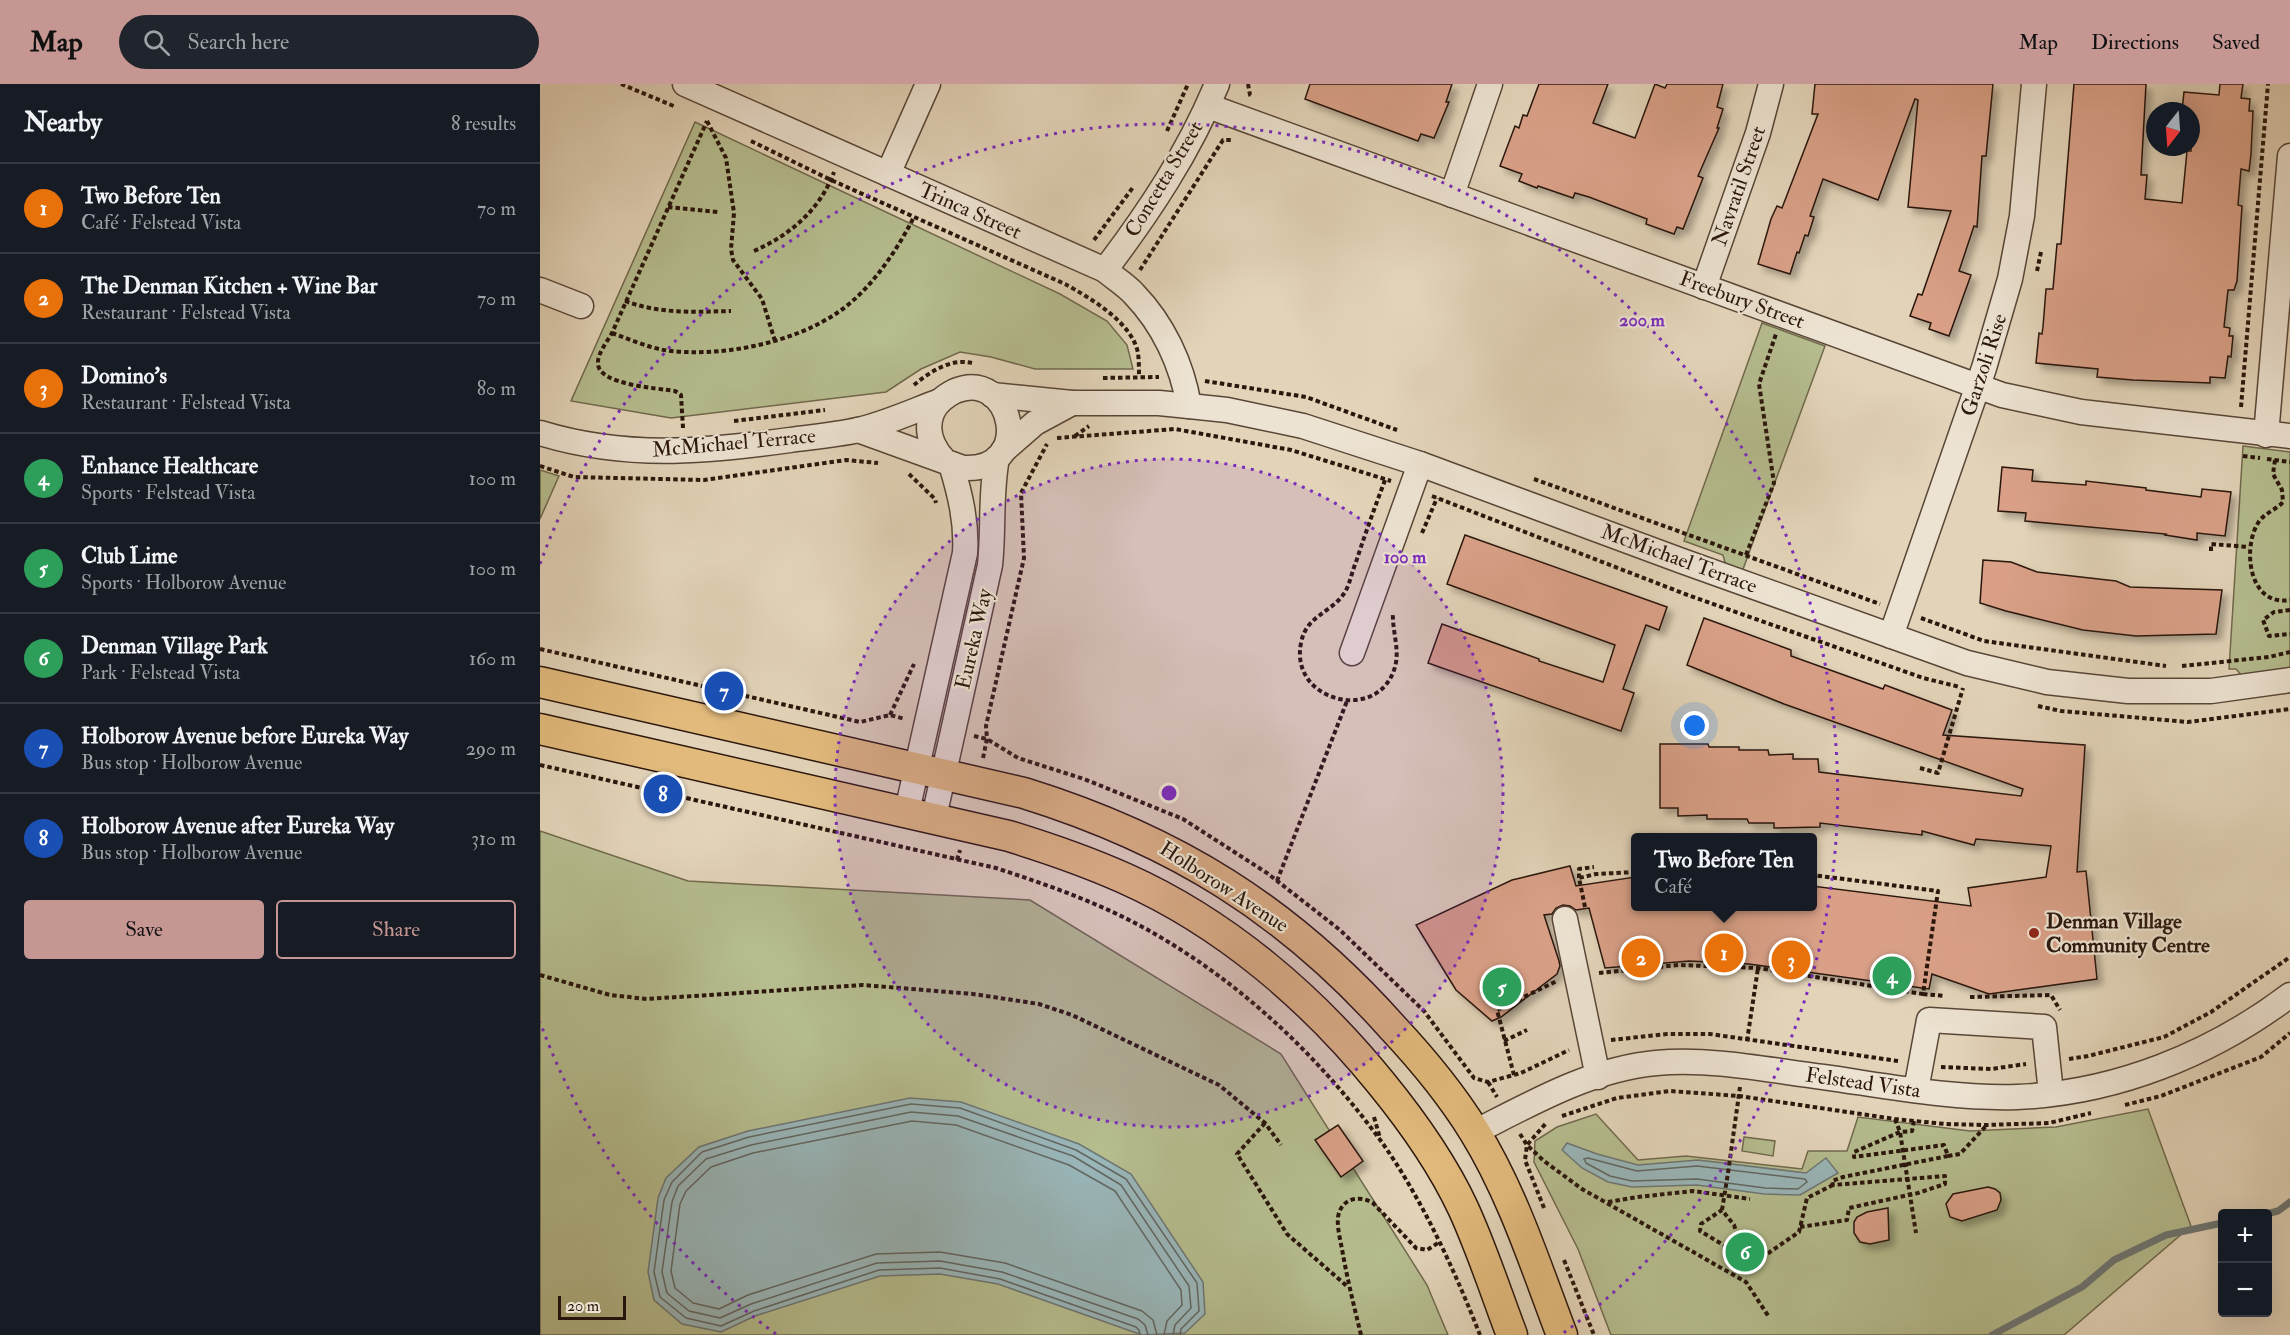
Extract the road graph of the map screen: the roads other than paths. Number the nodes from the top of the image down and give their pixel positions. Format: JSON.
{"nodes":[{"id":1,"x":685,"y":84,"type":"edge"},
{"id":2,"x":928,"y":84,"type":"edge"},
{"id":3,"x":1490,"y":84,"type":"edge"},
{"id":4,"x":1771,"y":84,"type":"edge"},
{"id":5,"x":2034,"y":84,"type":"edge"},
{"id":6,"x":1213,"y":95,"type":"edge"},
{"id":7,"x":2290,"y":156,"type":"edge"},
{"id":8,"x":888,"y":174,"type":"junction"},
{"id":9,"x":1452,"y":195,"type":"junction"},
{"id":10,"x":1105,"y":270,"type":"junction"},
{"id":11,"x":1704,"y":287,"type":"junction"},
{"id":12,"x":540,"y":290,"type":"edge"},
{"id":13,"x":581,"y":306,"type":"dead end"},
{"id":14,"x":1978,"y":386,"type":"junction"},
{"id":15,"x":992,"y":395,"type":"junction"},
{"id":16,"x":940,"y":401,"type":"junction"},
{"id":17,"x":1072,"y":403,"type":"junction"},
{"id":18,"x":1189,"y":406,"type":"junction"},
{"id":19,"x":858,"y":430,"type":"junction"},
{"id":20,"x":540,"y":433,"type":"edge"},
{"id":21,"x":2266,"y":435,"type":"junction"},
{"id":22,"x":2290,"y":436,"type":"edge"},
{"id":23,"x":1000,"y":455,"type":"junction"},
{"id":24,"x":947,"y":462,"type":"junction"},
{"id":25,"x":1420,"y":464,"type":"junction"},
{"id":26,"x":1891,"y":636,"type":"junction"},
{"id":27,"x":1352,"y":653,"type":"dead end"},
{"id":28,"x":2290,"y":680,"type":"edge"},
{"id":29,"x":540,"y":682,"type":"edge"},
{"id":30,"x":540,"y":729,"type":"edge"},
{"id":31,"x":930,"y":771,"type":"junction"},
{"id":32,"x":920,"y":814,"type":"junction"},
{"id":33,"x":1565,"y":919,"type":"dead end"},
{"id":34,"x":2290,"y":995,"type":"edge"},
{"id":35,"x":1598,"y":1077,"type":"junction"},
{"id":36,"x":1916,"y":1090,"type":"junction"},
{"id":37,"x":2051,"y":1093,"type":"junction"},
{"id":38,"x":1475,"y":1132,"type":"junction"},
{"id":39,"x":1432,"y":1154,"type":"junction"},
{"id":40,"x":1512,"y":1335,"type":"edge"},
{"id":41,"x":1562,"y":1335,"type":"edge"}],
"edges":[{"from":1,"to":8,"type":"street","name":"Trinca Street"},
{"from":2,"to":8,"type":"street"},
{"from":3,"to":9,"type":"street"},
{"from":4,"to":11,"type":"street","name":"Navratil Street"},
{"from":5,"to":14,"type":"street","name":"Garzoli Rise"},
{"from":6,"to":9,"type":"street","name":"Freebury Street"},
{"from":6,"to":10,"type":"street","name":"Concetta Street"},
{"from":7,"to":21,"type":"street"},
{"from":8,"to":10,"type":"street","name":"Trinca Street"},
{"from":9,"to":11,"type":"street","name":"Freebury Street"},
{"from":10,"to":18,"type":"street","name":"Trinca Street"},
{"from":11,"to":14,"type":"street","name":"Freebury Street"},
{"from":12,"to":13,"type":"street"},
{"from":14,"to":21,"type":"street","name":"Freebury Street"},
{"from":14,"to":26,"type":"street","name":"Garzoli Rise"},
{"from":15,"to":16,"type":"street"},
{"from":15,"to":17,"type":"street","name":"McMichael Terrace"},
{"from":15,"to":23,"type":"street"},
{"from":16,"to":19,"type":"street","name":"McMichael Terrace"},
{"from":16,"to":24,"type":"street"},
{"from":17,"to":18,"type":"street","name":"McMichael Terrace"},
{"from":17,"to":23,"type":"street","name":"McMichael Terrace"},
{"from":18,"to":25,"type":"street","name":"McMichael Terrace"},
{"from":19,"to":20,"type":"street","name":"McMichael Terrace"},
{"from":19,"to":24,"type":"street","name":"McMichael Terrace"},
{"from":21,"to":22,"type":"street","name":"Freebury Street"},
{"from":23,"to":24,"type":"street"},
{"from":23,"to":31,"type":"street","name":"Eureka Way"},
{"from":24,"to":31,"type":"street","name":"Eureka Way"},
{"from":25,"to":26,"type":"street","name":"McMichael Terrace"},
{"from":25,"to":27,"type":"street"},
{"from":26,"to":28,"type":"street","name":"McMichael Terrace"},
{"from":29,"to":31,"type":"main road","name":"Holborow Avenue"},
{"from":30,"to":32,"type":"main road","name":"Holborow Avenue"},
{"from":31,"to":32,"type":"street","name":"Eureka Way"},
{"from":31,"to":38,"type":"main road","name":"Holborow Avenue"},
{"from":32,"to":39,"type":"main road","name":"Holborow Avenue"},
{"from":33,"to":35,"type":"street"},
{"from":34,"to":37,"type":"street","name":"Felstead Vista"},
{"from":35,"to":36,"type":"street","name":"Felstead Vista"},
{"from":35,"to":38,"type":"street","name":"Felstead Vista"},
{"from":36,"to":37,"type":"street","name":"Felstead Vista"},
{"from":36,"to":37,"type":"street"},
{"from":38,"to":39,"type":"main road","name":"Felstead Vista"},
{"from":38,"to":41,"type":"main road","name":"Holborow Avenue"},
{"from":39,"to":40,"type":"main road","name":"Holborow Avenue"}]}
